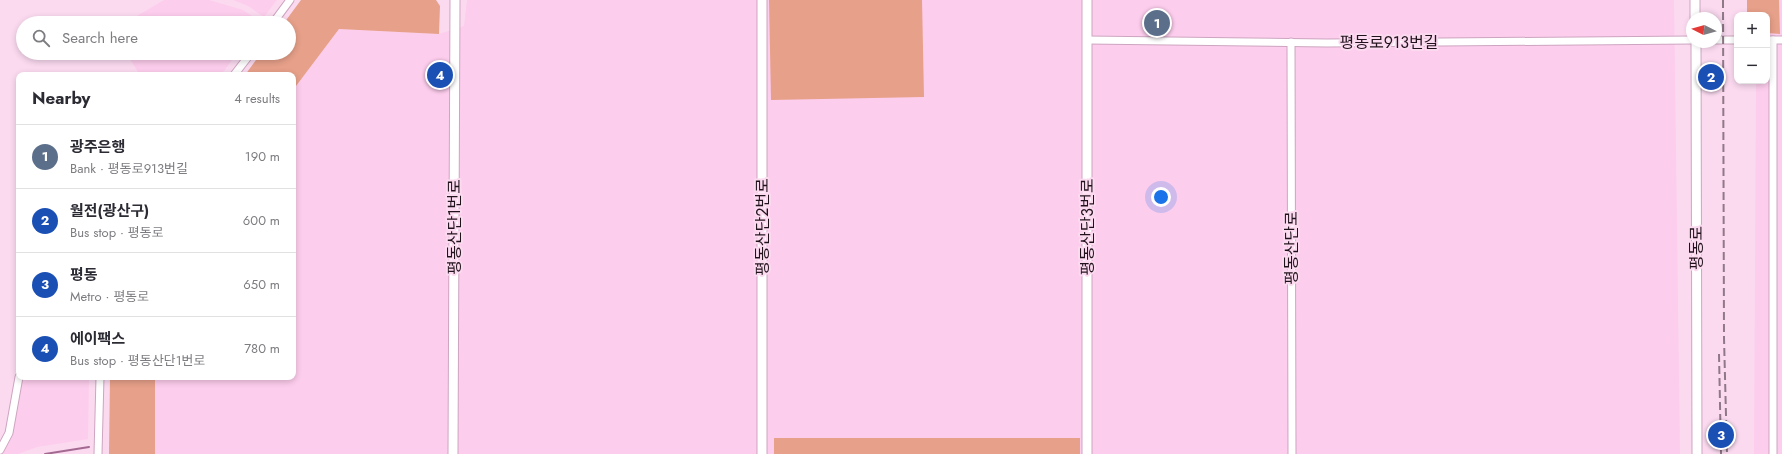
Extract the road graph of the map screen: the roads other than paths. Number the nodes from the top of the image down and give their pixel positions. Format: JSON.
{"nodes":[{"id":1,"x":290,"y":0,"type":"edge"},
{"id":2,"x":455,"y":0,"type":"edge"},
{"id":3,"x":762,"y":0,"type":"edge"},
{"id":4,"x":1087,"y":0,"type":"edge"},
{"id":5,"x":1695,"y":0,"type":"edge"},
{"id":6,"x":1695,"y":12,"type":"edge"},
{"id":7,"x":278,"y":16,"type":"edge"},
{"id":8,"x":1087,"y":40,"type":"junction"},
{"id":9,"x":1686,"y":40,"type":"edge"},
{"id":10,"x":1722,"y":40,"type":"edge"},
{"id":11,"x":1734,"y":40,"type":"edge"},
{"id":12,"x":1770,"y":40,"type":"edge"},
{"id":13,"x":1782,"y":40,"type":"edge"},
{"id":14,"x":1291,"y":42,"type":"junction"},
{"id":15,"x":1696,"y":48,"type":"edge"},
{"id":16,"x":245,"y":60,"type":"edge"},
{"id":17,"x":236,"y":72,"type":"edge"},
{"id":18,"x":1774,"y":306,"type":"junction"},
{"id":19,"x":1782,"y":306,"type":"edge"},
{"id":20,"x":19,"y":380,"type":"edge"},
{"id":21,"x":100,"y":380,"type":"edge"},
{"id":22,"x":0,"y":450,"type":"edge"},
{"id":23,"x":98,"y":454,"type":"edge"},
{"id":24,"x":453,"y":454,"type":"edge"},
{"id":25,"x":762,"y":454,"type":"edge"},
{"id":26,"x":1087,"y":454,"type":"edge"},
{"id":27,"x":1292,"y":454,"type":"edge"},
{"id":28,"x":1697,"y":454,"type":"edge"},
{"id":29,"x":1773,"y":454,"type":"edge"}],
"edges":[{"from":1,"to":7,"type":"street"},
{"from":2,"to":24,"type":"street","name":"평동산단1번로"},
{"from":3,"to":25,"type":"street","name":"평동산단2번로"},
{"from":4,"to":8,"type":"street","name":"평동산단3번로"},
{"from":5,"to":6,"type":"street"},
{"from":8,"to":14,"type":"street","name":"평동로913번길"},
{"from":8,"to":26,"type":"street","name":"평동산단3번로"},
{"from":9,"to":14,"type":"street","name":"평동로913번길"},
{"from":10,"to":11,"type":"street"},
{"from":12,"to":13,"type":"street"},
{"from":12,"to":18,"type":"street"},
{"from":14,"to":27,"type":"street","name":"평동산단로"},
{"from":15,"to":28,"type":"street","name":"평동로"},
{"from":16,"to":17,"type":"street"},
{"from":18,"to":19,"type":"street"},
{"from":18,"to":29,"type":"street"},
{"from":20,"to":22,"type":"street"},
{"from":21,"to":23,"type":"street"}]}
